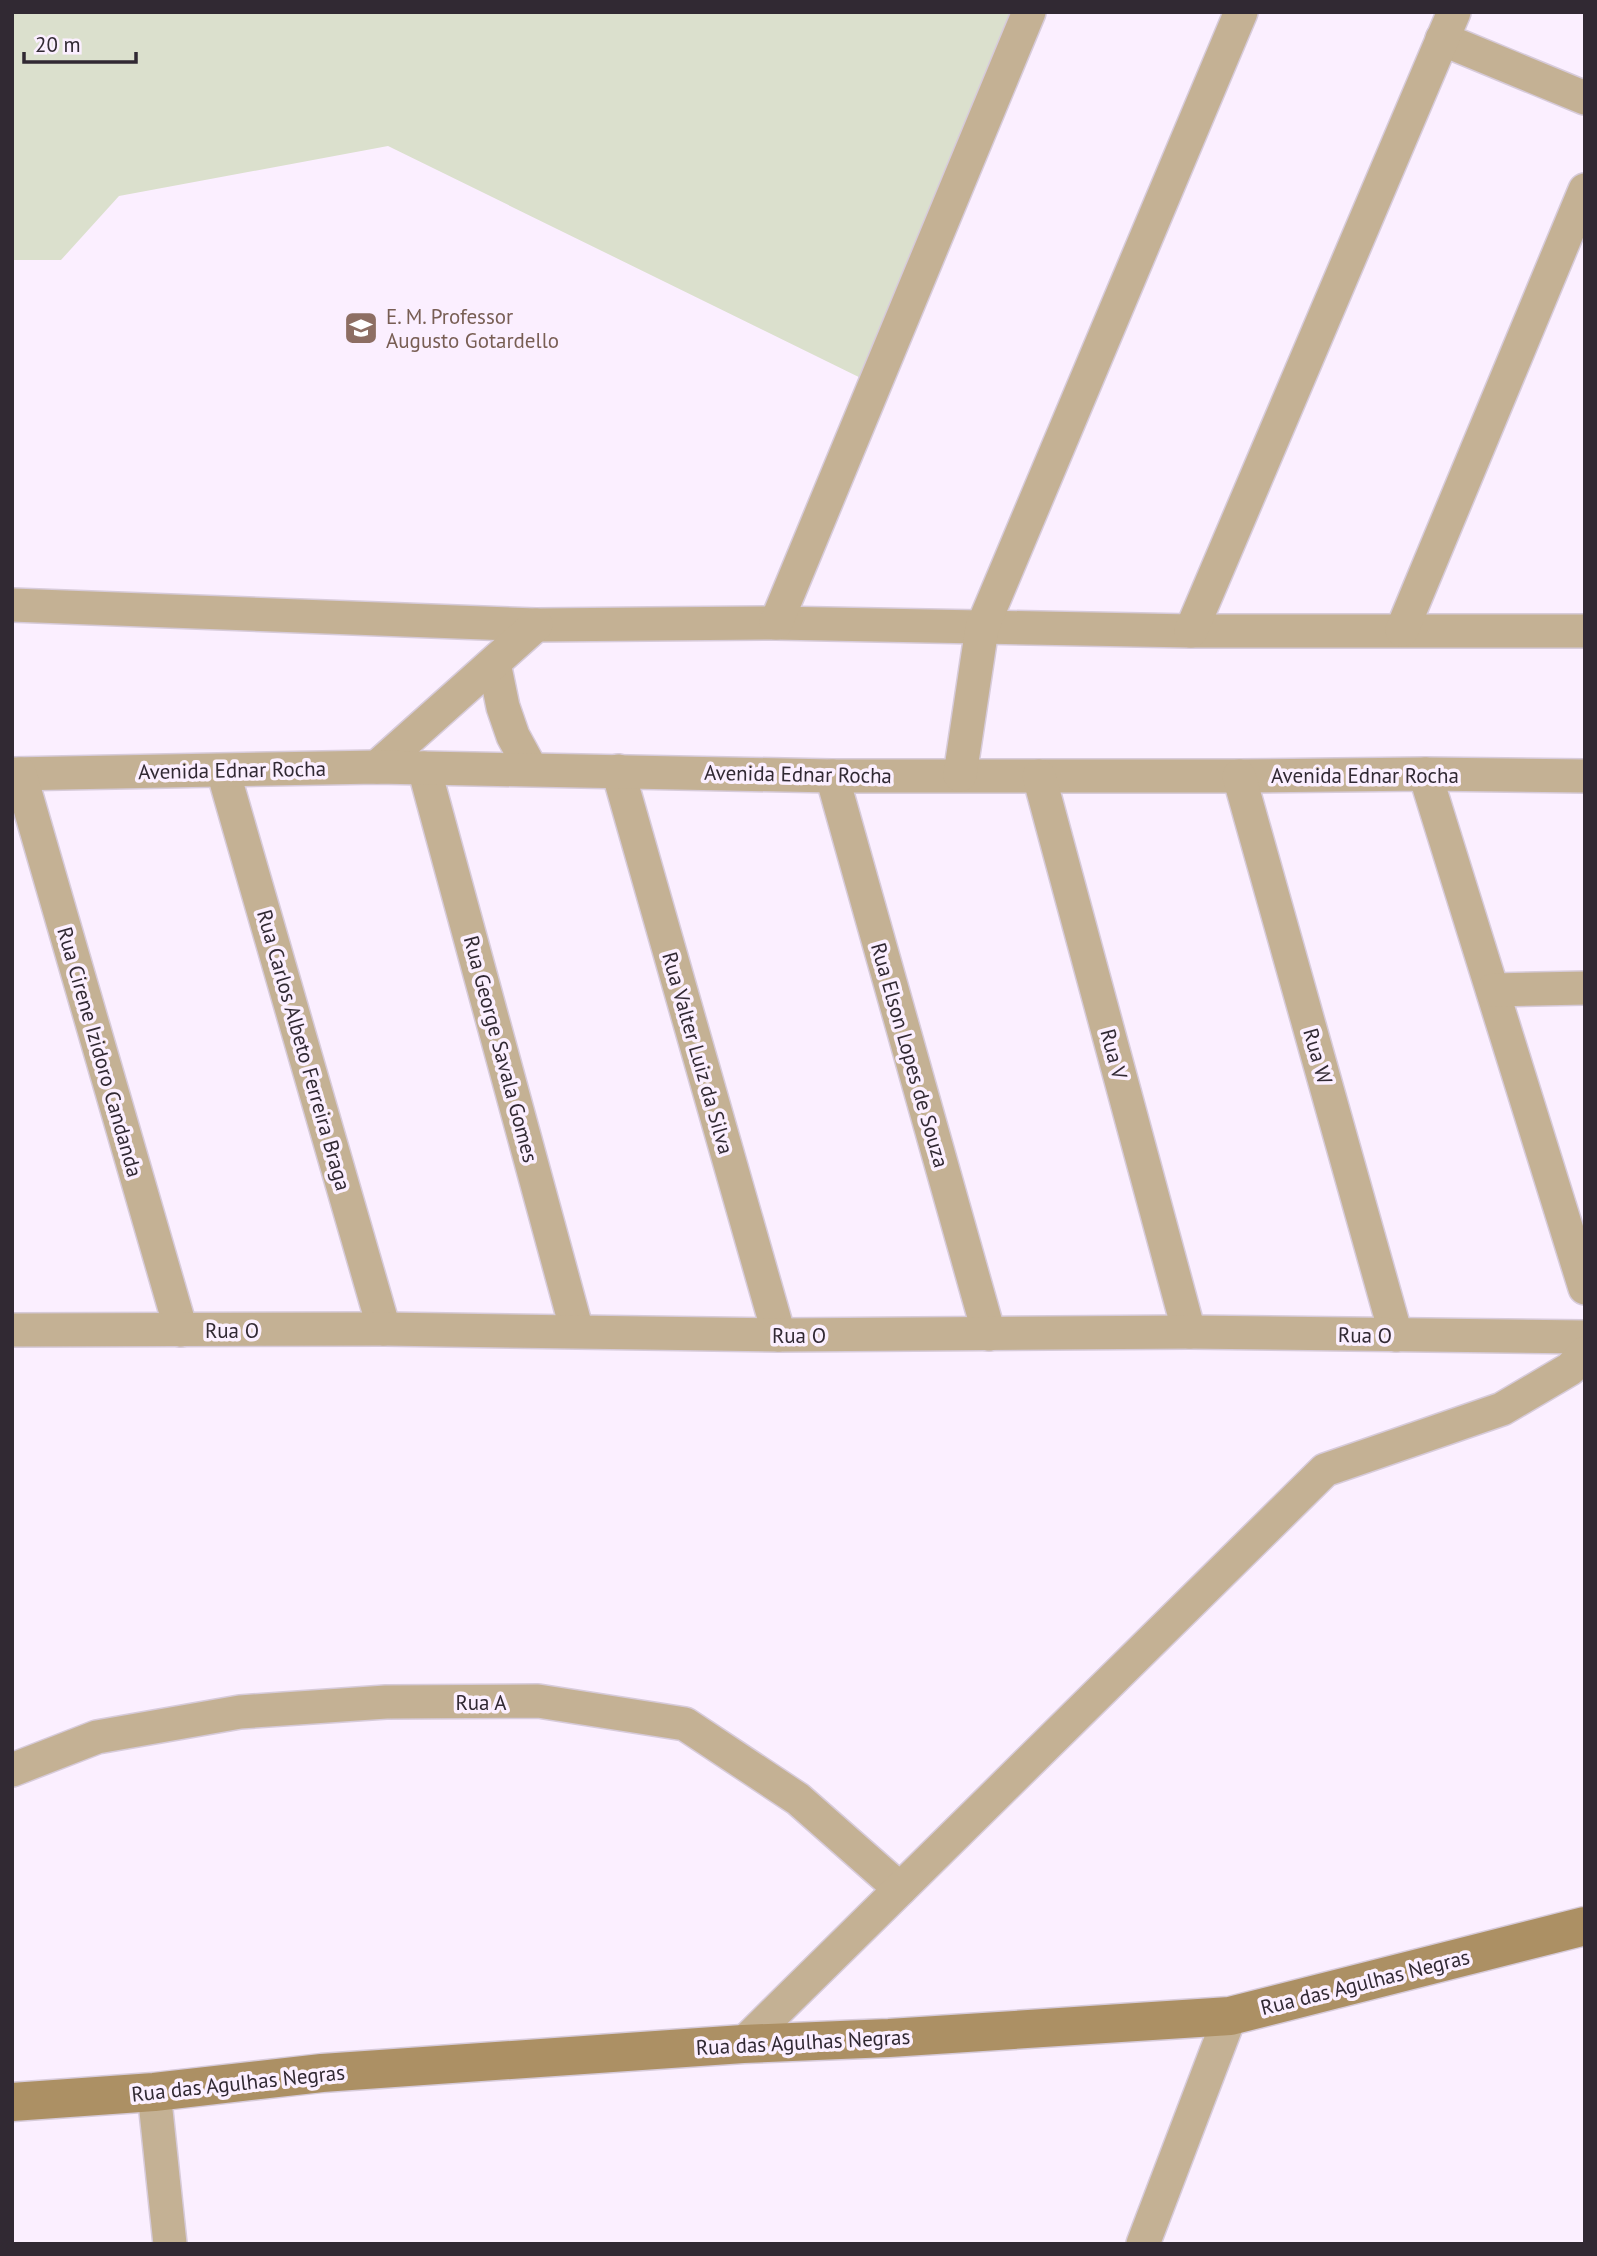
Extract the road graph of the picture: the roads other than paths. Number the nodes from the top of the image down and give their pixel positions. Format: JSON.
{"nodes":[{"id":1,"x":1029,"y":12,"type":"edge"},
{"id":2,"x":1241,"y":12,"type":"edge"},
{"id":3,"x":1448,"y":26,"type":"edge"},
{"id":4,"x":1585,"y":97,"type":"edge"},
{"id":5,"x":1585,"y":190,"type":"edge"},
{"id":6,"x":12,"y":605,"type":"edge"},
{"id":7,"x":776,"y":624,"type":"junction"},
{"id":8,"x":536,"y":625,"type":"junction"},
{"id":9,"x":982,"y":628,"type":"junction"},
{"id":10,"x":1402,"y":630,"type":"junction"},
{"id":11,"x":1191,"y":631,"type":"junction"},
{"id":12,"x":1585,"y":631,"type":"edge"},
{"id":13,"x":494,"y":663,"type":"junction"},
{"id":14,"x":377,"y":767,"type":"junction"},
{"id":15,"x":424,"y":768,"type":"junction"},
{"id":16,"x":531,"y":769,"type":"junction"},
{"id":17,"x":223,"y":771,"type":"junction"},
{"id":18,"x":618,"y":771,"type":"junction"},
{"id":19,"x":16,"y":774,"type":"edge"},
{"id":20,"x":1425,"y":774,"type":"junction"},
{"id":21,"x":960,"y":775,"type":"junction"},
{"id":22,"x":832,"y":776,"type":"junction"},
{"id":23,"x":1039,"y":776,"type":"junction"},
{"id":24,"x":1239,"y":776,"type":"junction"},
{"id":25,"x":1585,"y":776,"type":"edge"},
{"id":26,"x":1585,"y":988,"type":"edge"},
{"id":27,"x":1493,"y":990,"type":"junction"},
{"id":28,"x":1585,"y":1288,"type":"edge"},
{"id":29,"x":384,"y":1329,"type":"junction"},
{"id":30,"x":12,"y":1330,"type":"edge"},
{"id":31,"x":181,"y":1330,"type":"junction"},
{"id":32,"x":577,"y":1331,"type":"junction"},
{"id":33,"x":1189,"y":1332,"type":"junction"},
{"id":34,"x":989,"y":1334,"type":"junction"},
{"id":35,"x":779,"y":1335,"type":"junction"},
{"id":36,"x":1396,"y":1335,"type":"junction"},
{"id":37,"x":1585,"y":1337,"type":"edge"},
{"id":38,"x":1585,"y":1353,"type":"edge"},
{"id":39,"x":12,"y":1770,"type":"edge"},
{"id":40,"x":900,"y":1889,"type":"junction"},
{"id":41,"x":1585,"y":1926,"type":"edge"},
{"id":42,"x":1230,"y":2016,"type":"junction"},
{"id":43,"x":743,"y":2044,"type":"junction"},
{"id":44,"x":153,"y":2092,"type":"junction"},
{"id":45,"x":12,"y":2102,"type":"edge"},
{"id":46,"x":170,"y":2244,"type":"edge"},
{"id":47,"x":1143,"y":2244,"type":"edge"}],
"edges":[{"from":1,"to":7,"type":"street"},
{"from":2,"to":9,"type":"street"},
{"from":3,"to":4,"type":"street"},
{"from":3,"to":11,"type":"street"},
{"from":5,"to":10,"type":"street"},
{"from":6,"to":8,"type":"street"},
{"from":7,"to":8,"type":"street"},
{"from":7,"to":9,"type":"street"},
{"from":8,"to":13,"type":"street"},
{"from":9,"to":11,"type":"street"},
{"from":9,"to":21,"type":"street"},
{"from":10,"to":11,"type":"street"},
{"from":10,"to":12,"type":"street"},
{"from":13,"to":14,"type":"street"},
{"from":13,"to":16,"type":"street"},
{"from":14,"to":15,"type":"street","name":"Avenida Ednar Rocha"},
{"from":14,"to":17,"type":"street","name":"Avenida Ednar Rocha"},
{"from":15,"to":16,"type":"street","name":"Avenida Ednar Rocha"},
{"from":15,"to":32,"type":"street","name":"Rua George Savala Gomes"},
{"from":16,"to":18,"type":"street","name":"Avenida Ednar Rocha"},
{"from":17,"to":19,"type":"street","name":"Avenida Ednar Rocha"},
{"from":17,"to":29,"type":"street","name":"Rua Carlos Albeto Ferreira Braga"},
{"from":18,"to":22,"type":"street","name":"Avenida Ednar Rocha"},
{"from":18,"to":35,"type":"street","name":"Rua Valter Luiz da Silva"},
{"from":19,"to":31,"type":"street","name":"Rua Cirene Izidoro Candanda"},
{"from":20,"to":24,"type":"street","name":"Avenida Ednar Rocha"},
{"from":20,"to":25,"type":"street","name":"Avenida Ednar Rocha"},
{"from":20,"to":27,"type":"street"},
{"from":21,"to":22,"type":"street","name":"Avenida Ednar Rocha"},
{"from":21,"to":23,"type":"street","name":"Avenida Ednar Rocha"},
{"from":22,"to":34,"type":"street","name":"Rua Elson Lopes de Souza"},
{"from":23,"to":24,"type":"street","name":"Avenida Ednar Rocha"},
{"from":23,"to":33,"type":"street","name":"Rua V"},
{"from":24,"to":36,"type":"street","name":"Rua W"},
{"from":26,"to":27,"type":"street"},
{"from":27,"to":28,"type":"street"},
{"from":29,"to":31,"type":"street","name":"Rua O"},
{"from":29,"to":32,"type":"street","name":"Rua O"},
{"from":30,"to":31,"type":"street","name":"Rua O"},
{"from":32,"to":35,"type":"street","name":"Rua O"},
{"from":33,"to":34,"type":"street","name":"Rua O"},
{"from":33,"to":36,"type":"street","name":"Rua O"},
{"from":34,"to":35,"type":"street","name":"Rua O"},
{"from":36,"to":37,"type":"street","name":"Rua O"},
{"from":38,"to":40,"type":"street"},
{"from":39,"to":40,"type":"street","name":"Rua A"},
{"from":40,"to":43,"type":"street"},
{"from":41,"to":42,"type":"street","name":"Rua das Agulhas Negras"},
{"from":42,"to":43,"type":"street","name":"Rua das Agulhas Negras"},
{"from":42,"to":47,"type":"street"},
{"from":43,"to":44,"type":"street","name":"Rua das Agulhas Negras"},
{"from":44,"to":45,"type":"street","name":"Rua das Agulhas Negras"},
{"from":44,"to":46,"type":"street"}]}
